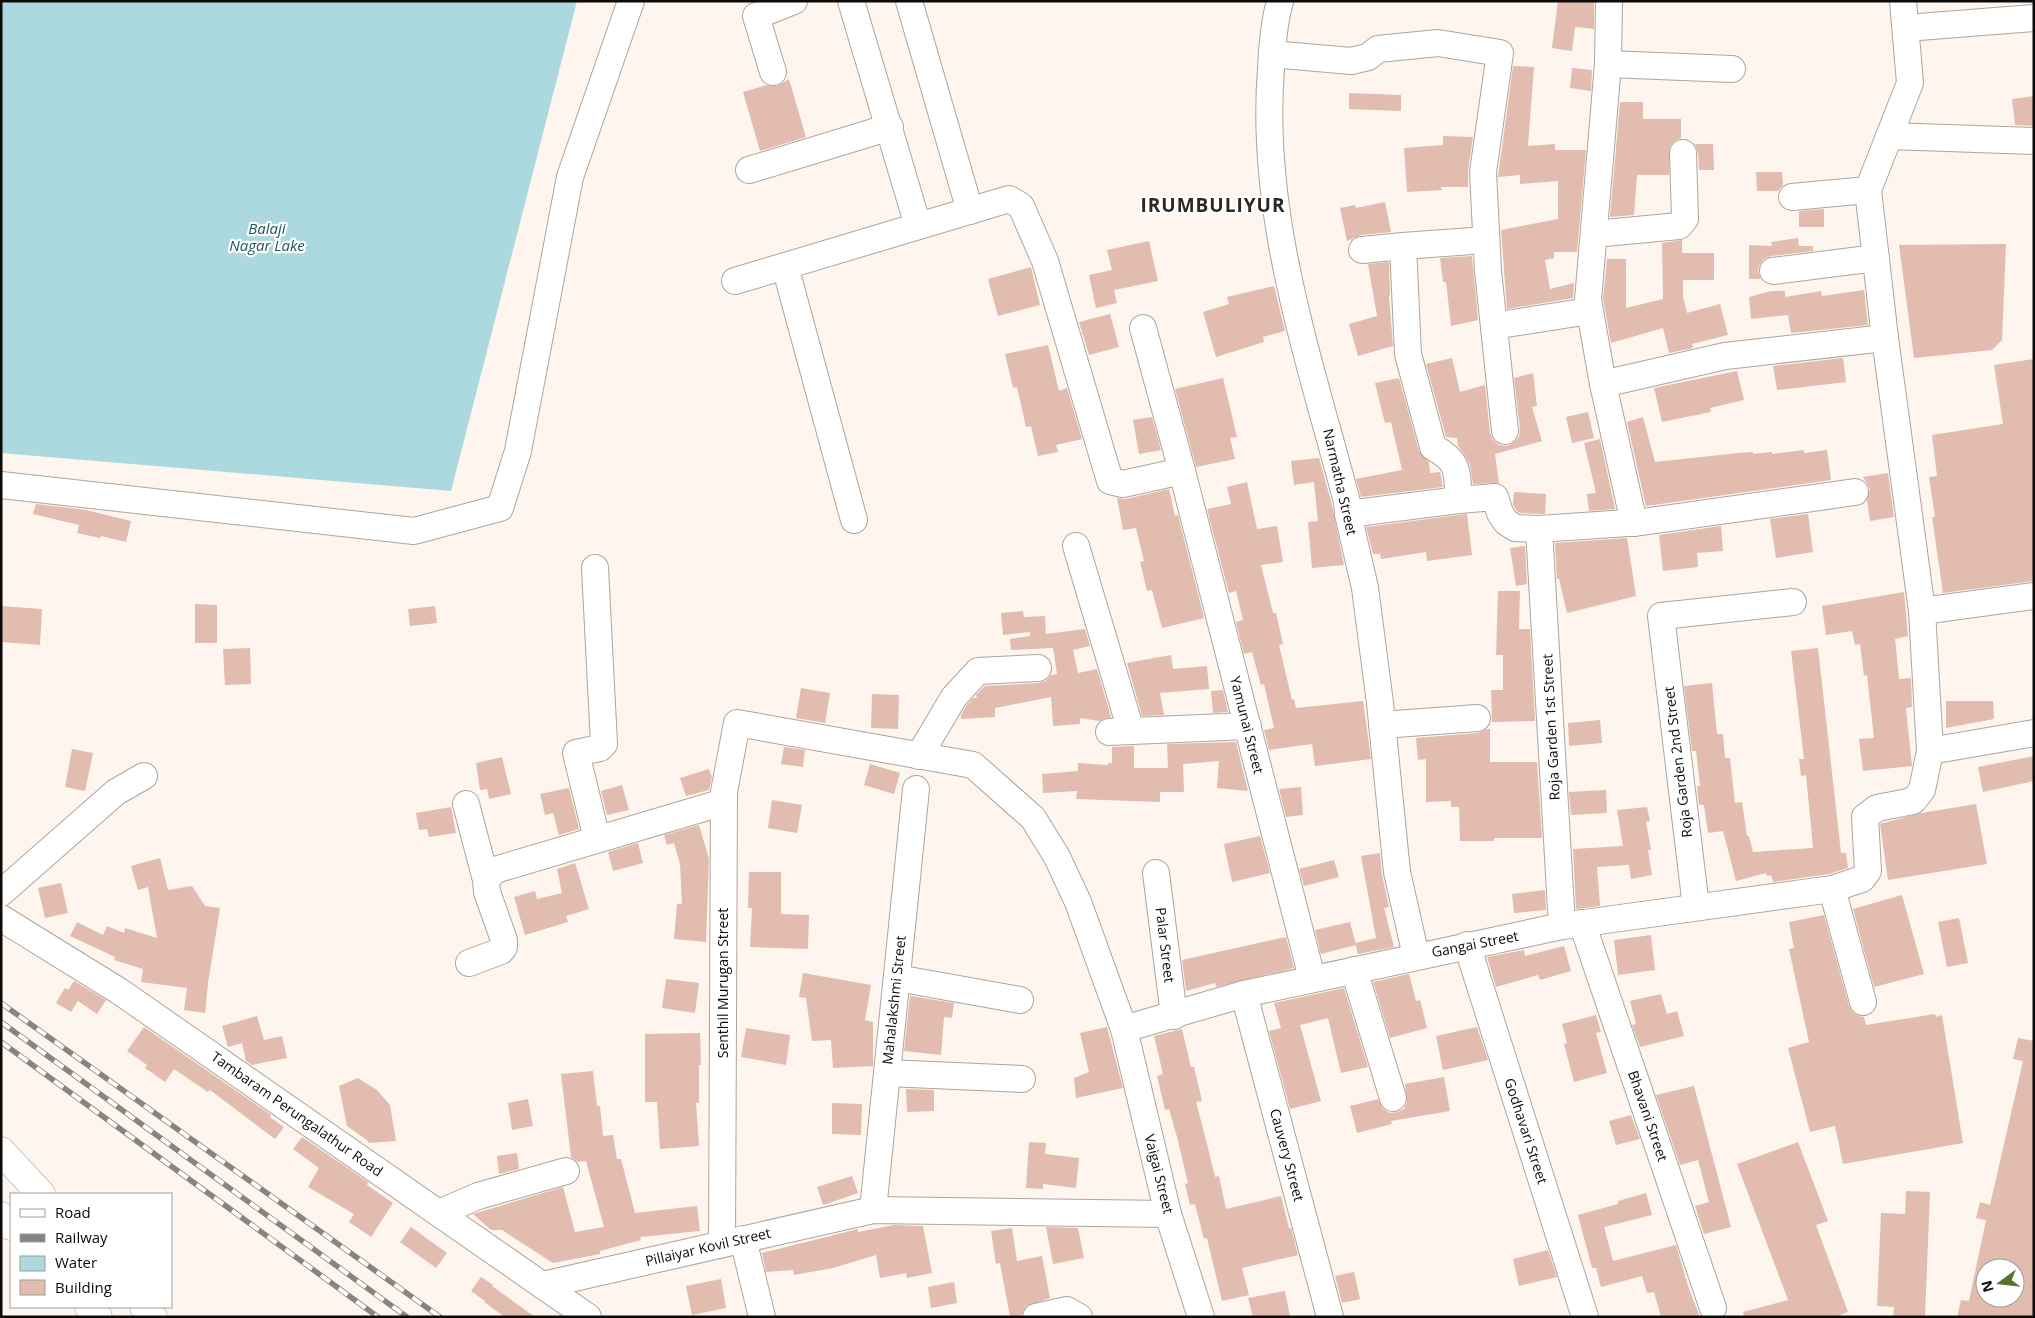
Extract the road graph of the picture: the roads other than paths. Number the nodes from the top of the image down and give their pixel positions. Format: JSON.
{"nodes":[{"id":1,"x":631,"y":1,"type":"edge"},
{"id":2,"x":794,"y":1,"type":"edge"},
{"id":3,"x":851,"y":1,"type":"edge"},
{"id":4,"x":909,"y":1,"type":"edge"},
{"id":5,"x":1609,"y":1,"type":"edge"},
{"id":6,"x":1903,"y":1,"type":"edge"},
{"id":7,"x":1279,"y":6,"type":"edge"},
{"id":8,"x":754,"y":8,"type":"edge"},
{"id":9,"x":2034,"y":18,"type":"edge"},
{"id":10,"x":1906,"y":28,"type":"junction"},
{"id":11,"x":1272,"y":54,"type":"junction"},
{"id":12,"x":1608,"y":64,"type":"junction"},
{"id":13,"x":1732,"y":69,"type":"dead end"},
{"id":14,"x":773,"y":72,"type":"dead end"},
{"id":15,"x":890,"y":127,"type":"junction"},
{"id":16,"x":1889,"y":136,"type":"junction"},
{"id":17,"x":2034,"y":141,"type":"edge"},
{"id":18,"x":1683,"y":153,"type":"dead end"},
{"id":19,"x":749,"y":170,"type":"dead end"},
{"id":20,"x":1868,"y":190,"type":"junction"},
{"id":21,"x":1792,"y":197,"type":"dead end"},
{"id":22,"x":970,"y":211,"type":"junction"},
{"id":23,"x":918,"y":226,"type":"junction"},
{"id":24,"x":1594,"y":234,"type":"junction"},
{"id":25,"x":1486,"y":240,"type":"junction"},
{"id":26,"x":1403,"y":246,"type":"junction"},
{"id":27,"x":1362,"y":250,"type":"dead end"},
{"id":28,"x":1876,"y":258,"type":"junction"},
{"id":29,"x":785,"y":266,"type":"junction"},
{"id":30,"x":1773,"y":271,"type":"dead end"},
{"id":31,"x":735,"y":281,"type":"dead end"},
{"id":32,"x":1589,"y":311,"type":"junction"},
{"id":33,"x":1494,"y":326,"type":"junction"},
{"id":34,"x":1143,"y":328,"type":"dead end"},
{"id":35,"x":1884,"y":338,"type":"junction"},
{"id":36,"x":1603,"y":384,"type":"junction"},
{"id":37,"x":1505,"y":432,"type":"dead end"},
{"id":38,"x":1182,"y":471,"type":"junction"},
{"id":39,"x":1,"y":485,"type":"edge"},
{"id":40,"x":1855,"y":492,"type":"dead end"},
{"id":41,"x":1459,"y":500,"type":"junction"},
{"id":42,"x":1348,"y":514,"type":"junction"},
{"id":43,"x":854,"y":520,"type":"dead end"},
{"id":44,"x":1634,"y":522,"type":"junction"},
{"id":45,"x":1539,"y":528,"type":"junction"},
{"id":46,"x":1076,"y":546,"type":"dead end"},
{"id":47,"x":594,"y":568,"type":"dead end"},
{"id":48,"x":2034,"y":596,"type":"edge"},
{"id":49,"x":1793,"y":602,"type":"dead end"},
{"id":50,"x":1922,"y":611,"type":"junction"},
{"id":51,"x":1038,"y":668,"type":"dead end"},
{"id":52,"x":1477,"y":718,"type":"dead end"},
{"id":53,"x":737,"y":723,"type":"joint"},
{"id":54,"x":1382,"y":725,"type":"junction"},
{"id":55,"x":1248,"y":726,"type":"junction"},
{"id":56,"x":2034,"y":733,"type":"edge"},
{"id":57,"x":1930,"y":751,"type":"junction"},
{"id":58,"x":919,"y":756,"type":"junction"},
{"id":59,"x":144,"y":776,"type":"dead end"},
{"id":60,"x":916,"y":789,"type":"dead end"},
{"id":61,"x":724,"y":802,"type":"junction"},
{"id":62,"x":466,"y":804,"type":"dead end"},
{"id":63,"x":597,"y":838,"type":"junction"},
{"id":64,"x":1156,"y":874,"type":"dead end"},
{"id":65,"x":486,"y":880,"type":"junction"},
{"id":66,"x":1832,"y":889,"type":"junction"},
{"id":67,"x":1,"y":893,"type":"edge"},
{"id":68,"x":1696,"y":907,"type":"junction"},
{"id":69,"x":1,"y":918,"type":"edge"},
{"id":70,"x":1572,"y":925,"type":"junction"},
{"id":71,"x":1467,"y":945,"type":"junction"},
{"id":72,"x":1416,"y":956,"type":"junction"},
{"id":73,"x":469,"y":963,"type":"dead end"},
{"id":74,"x":1354,"y":970,"type":"junction"},
{"id":75,"x":896,"y":978,"type":"junction"},
{"id":76,"x":1312,"y":978,"type":"junction"},
{"id":77,"x":1244,"y":994,"type":"junction"},
{"id":78,"x":1020,"y":1000,"type":"dead end"},
{"id":79,"x":1863,"y":1002,"type":"dead end"},
{"id":80,"x":1174,"y":1016,"type":"junction"},
{"id":81,"x":1124,"y":1029,"type":"junction"},
{"id":82,"x":887,"y":1073,"type":"junction"},
{"id":83,"x":1022,"y":1079,"type":"dead end"},
{"id":84,"x":1393,"y":1098,"type":"dead end"},
{"id":85,"x":1,"y":1151,"type":"edge"},
{"id":86,"x":566,"y":1171,"type":"dead end"},
{"id":87,"x":40,"y":1193,"type":"edge"},
{"id":88,"x":873,"y":1210,"type":"junction"},
{"id":89,"x":439,"y":1213,"type":"junction"},
{"id":90,"x":1168,"y":1214,"type":"junction"},
{"id":91,"x":1,"y":1216,"type":"edge"},
{"id":92,"x":10,"y":1225,"type":"edge"},
{"id":93,"x":732,"y":1242,"type":"junction"},
{"id":94,"x":543,"y":1285,"type":"junction"},
{"id":95,"x":1713,"y":1308,"type":"dead end"},
{"id":96,"x":588,"y":1317,"type":"edge"},
{"id":97,"x":762,"y":1317,"type":"edge"},
{"id":98,"x":1036,"y":1317,"type":"edge"},
{"id":99,"x":1079,"y":1317,"type":"edge"},
{"id":100,"x":1201,"y":1317,"type":"edge"},
{"id":101,"x":1330,"y":1317,"type":"edge"},
{"id":102,"x":1585,"y":1317,"type":"edge"}],
"edges":[{"from":1,"to":39,"type":"street"},
{"from":2,"to":8,"type":"street"},
{"from":3,"to":15,"type":"street"},
{"from":4,"to":22,"type":"street"},
{"from":5,"to":12,"type":"street"},
{"from":6,"to":10,"type":"street"},
{"from":7,"to":11,"type":"street","name":"Narmatha Street"},
{"from":8,"to":14,"type":"street"},
{"from":9,"to":10,"type":"street"},
{"from":10,"to":16,"type":"street"},
{"from":11,"to":25,"type":"street"},
{"from":11,"to":42,"type":"street","name":"Narmatha Street"},
{"from":12,"to":13,"type":"street"},
{"from":12,"to":24,"type":"street"},
{"from":15,"to":19,"type":"street"},
{"from":15,"to":23,"type":"street"},
{"from":16,"to":17,"type":"street"},
{"from":16,"to":20,"type":"street"},
{"from":18,"to":24,"type":"street"},
{"from":20,"to":21,"type":"street"},
{"from":20,"to":28,"type":"street"},
{"from":22,"to":23,"type":"street"},
{"from":22,"to":38,"type":"street"},
{"from":23,"to":29,"type":"street"},
{"from":24,"to":32,"type":"street"},
{"from":25,"to":26,"type":"street"},
{"from":25,"to":33,"type":"street"},
{"from":26,"to":27,"type":"street"},
{"from":26,"to":41,"type":"street"},
{"from":28,"to":30,"type":"street"},
{"from":28,"to":35,"type":"street"},
{"from":29,"to":31,"type":"street"},
{"from":29,"to":43,"type":"street"},
{"from":32,"to":33,"type":"street"},
{"from":32,"to":36,"type":"street"},
{"from":33,"to":37,"type":"street"},
{"from":34,"to":38,"type":"street","name":"Yamunai Street"},
{"from":35,"to":36,"type":"street"},
{"from":35,"to":50,"type":"street"},
{"from":36,"to":44,"type":"street"},
{"from":38,"to":55,"type":"street","name":"Yamunai Street"},
{"from":40,"to":44,"type":"street"},
{"from":41,"to":42,"type":"street"},
{"from":41,"to":45,"type":"street"},
{"from":42,"to":54,"type":"street","name":"Narmatha Street"},
{"from":44,"to":45,"type":"street"},
{"from":45,"to":70,"type":"street","name":"Roja Garden 1st Street"},
{"from":46,"to":55,"type":"street"},
{"from":47,"to":63,"type":"street"},
{"from":48,"to":50,"type":"street"},
{"from":49,"to":68,"type":"street","name":"Roja Garden 2nd Street"},
{"from":50,"to":57,"type":"street"},
{"from":51,"to":58,"type":"street"},
{"from":52,"to":54,"type":"street"},
{"from":53,"to":58,"type":"street","name":"Vaigai Street"},
{"from":53,"to":61,"type":"street","name":"Senthil Murugan Street"},
{"from":54,"to":72,"type":"street","name":"Narmatha Street"},
{"from":55,"to":76,"type":"street","name":"Yamunai Street"},
{"from":56,"to":57,"type":"street"},
{"from":57,"to":66,"type":"street","name":"Gangai Street"},
{"from":58,"to":81,"type":"street","name":"Vaigai Street"},
{"from":59,"to":67,"type":"street"},
{"from":60,"to":75,"type":"street","name":"Mahalakshmi Street"},
{"from":61,"to":63,"type":"street"},
{"from":61,"to":93,"type":"street","name":"Senthil Murugan Street"},
{"from":62,"to":65,"type":"street"},
{"from":63,"to":65,"type":"street"},
{"from":64,"to":80,"type":"street","name":"Palar Street"},
{"from":65,"to":73,"type":"street"},
{"from":66,"to":68,"type":"street","name":"Gangai Street"},
{"from":66,"to":79,"type":"street"},
{"from":68,"to":70,"type":"street","name":"Gangai Street"},
{"from":69,"to":89,"type":"street","name":"Tambaram Perungalathur Road"},
{"from":70,"to":71,"type":"street","name":"Gangai Street"},
{"from":70,"to":95,"type":"street","name":"Bhavani Street"},
{"from":71,"to":72,"type":"street","name":"Gangai Street"},
{"from":71,"to":102,"type":"street","name":"Godhavari Street"},
{"from":72,"to":74,"type":"street","name":"Gangai Street"},
{"from":74,"to":76,"type":"street","name":"Gangai Street"},
{"from":74,"to":84,"type":"street"},
{"from":75,"to":78,"type":"street"},
{"from":75,"to":82,"type":"street","name":"Mahalakshmi Street"},
{"from":76,"to":77,"type":"street","name":"Gangai Street"},
{"from":77,"to":80,"type":"street","name":"Gangai Street"},
{"from":77,"to":101,"type":"street","name":"Cauvery Street"},
{"from":80,"to":81,"type":"street","name":"Gangai Street"},
{"from":81,"to":90,"type":"street","name":"Vaigai Street"},
{"from":82,"to":83,"type":"street"},
{"from":82,"to":88,"type":"street","name":"Mahalakshmi Street"},
{"from":85,"to":87,"type":"main road"},
{"from":86,"to":89,"type":"street"},
{"from":88,"to":90,"type":"street","name":"Pillaiyar Kovil Street"},
{"from":88,"to":93,"type":"street","name":"Pillaiyar Kovil Street"},
{"from":89,"to":94,"type":"street","name":"Tambaram Perungalathur Road"},
{"from":90,"to":100,"type":"street","name":"Vaigai Street"},
{"from":91,"to":92,"type":"main road"},
{"from":93,"to":94,"type":"street","name":"Pillaiyar Kovil Street"},
{"from":93,"to":97,"type":"street","name":"Senthil Murugan Street"},
{"from":94,"to":96,"type":"street","name":"Tambaram Perungalathur Road"},
{"from":98,"to":99,"type":"street"}]}
